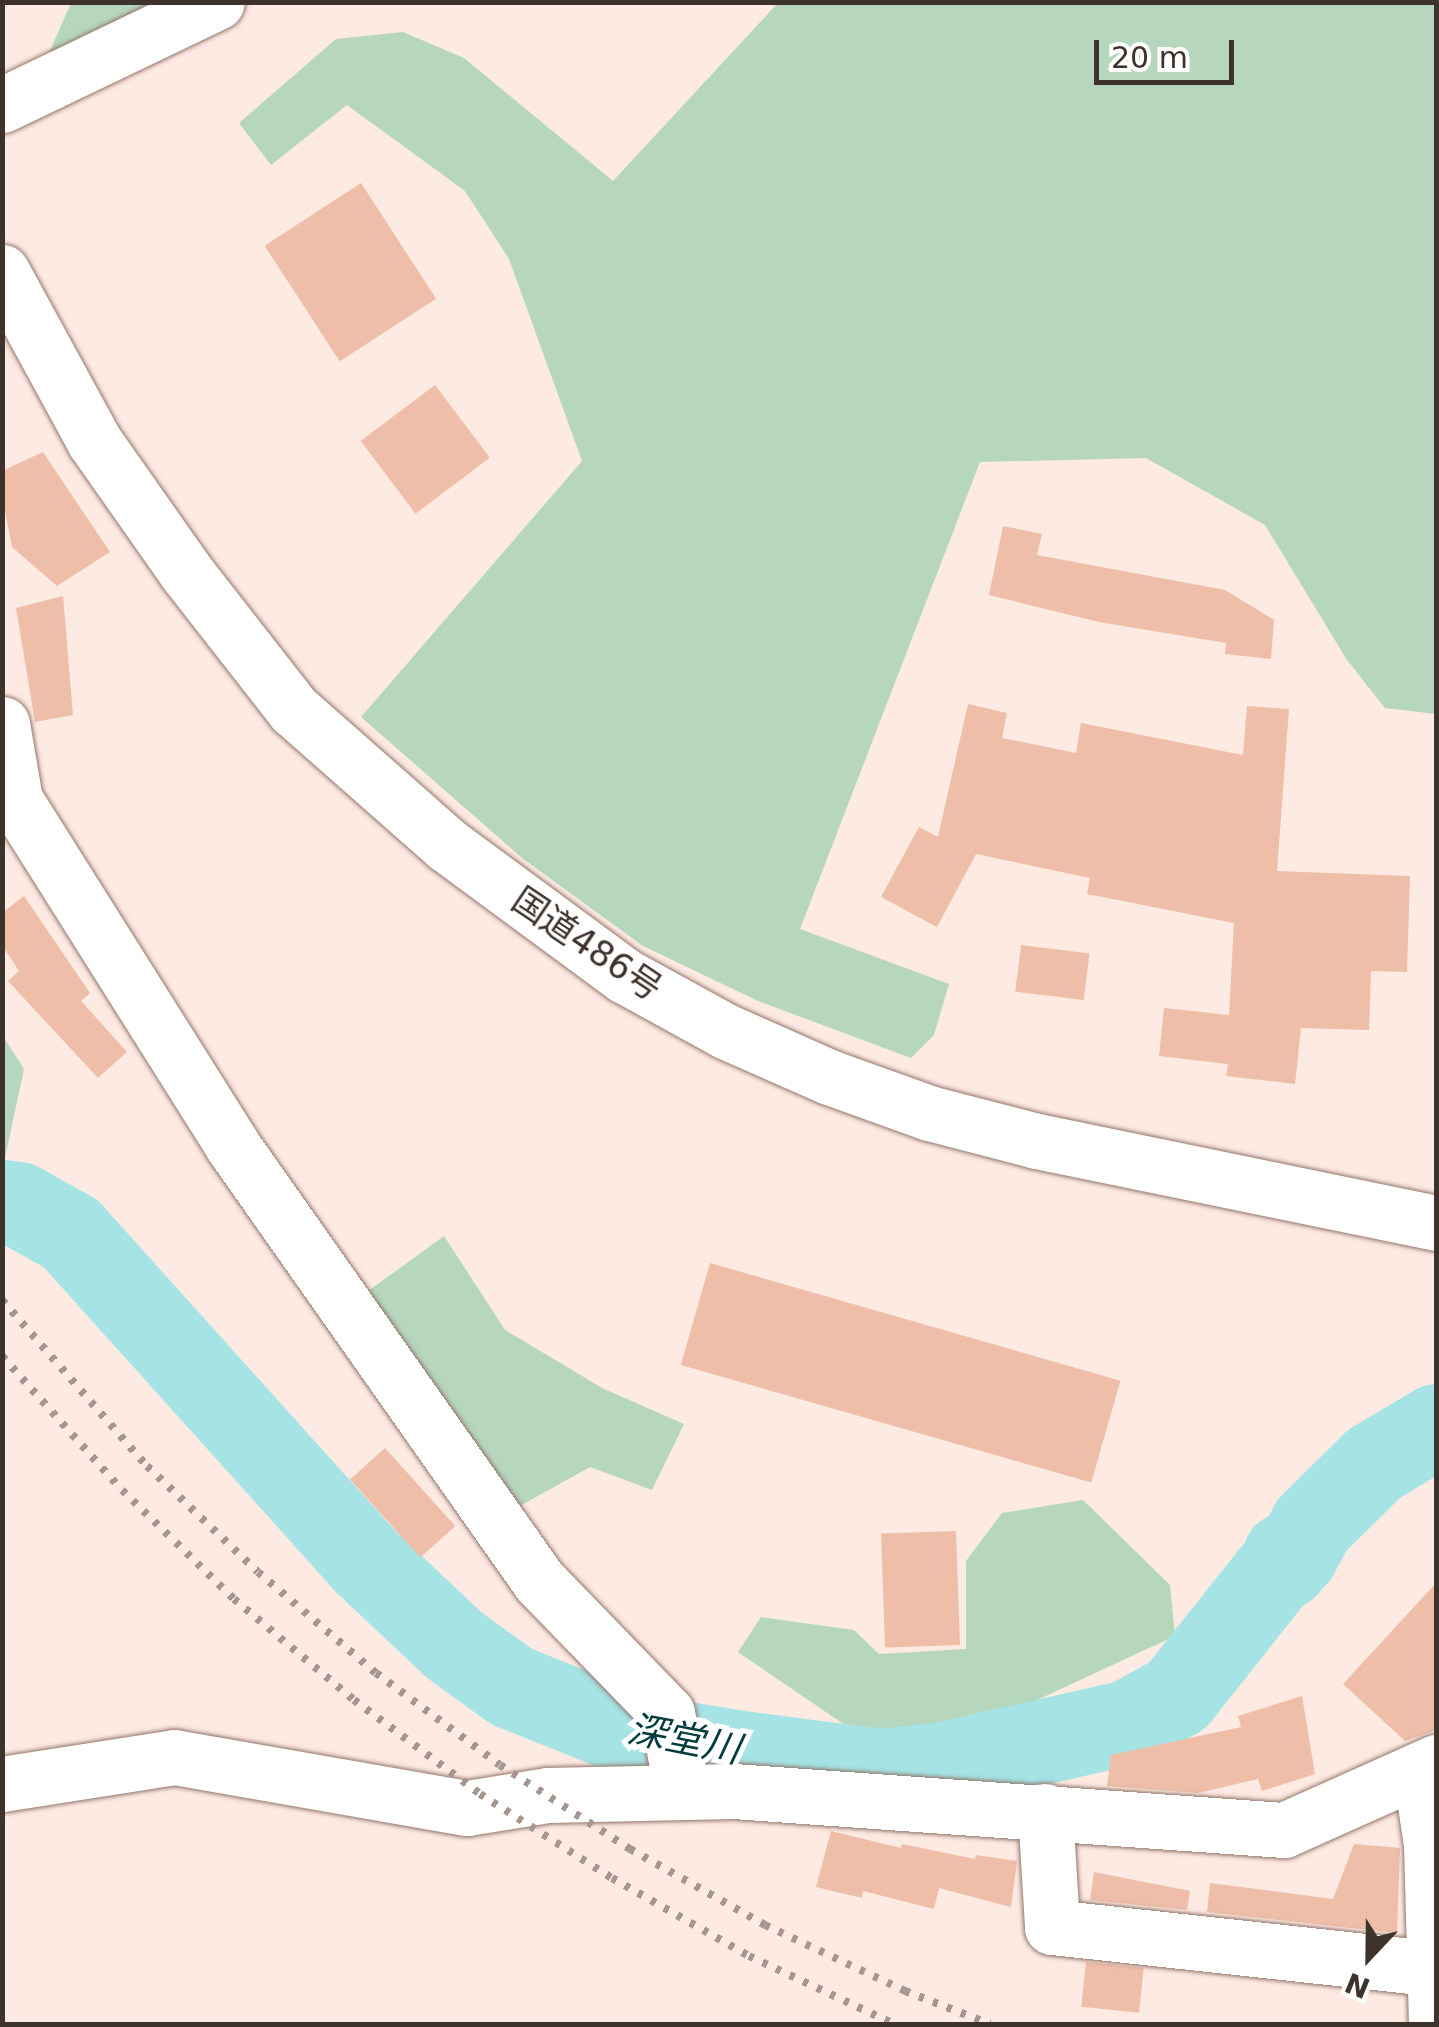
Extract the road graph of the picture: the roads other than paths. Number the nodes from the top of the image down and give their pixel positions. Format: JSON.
{"nodes":[{"id":1,"x":217,"y":2,"type":"edge"},
{"id":2,"x":2,"y":104,"type":"edge"},
{"id":3,"x":2,"y":272,"type":"edge"},
{"id":4,"x":2,"y":724,"type":"edge"},
{"id":5,"x":1436,"y":1223,"type":"edge"},
{"id":6,"x":675,"y":1757,"type":"junction"},
{"id":7,"x":1428,"y":1766,"type":"edge"},
{"id":8,"x":2,"y":1784,"type":"edge"},
{"id":9,"x":1045,"y":1811,"type":"junction"},
{"id":10,"x":1432,"y":1968,"type":"junction"},
{"id":11,"x":1436,"y":2024,"type":"edge"}],
"edges":[{"from":1,"to":2,"type":"main road"},
{"from":3,"to":5,"type":"main road","name":"国道486号"},
{"from":4,"to":6,"type":"main road"},
{"from":6,"to":8,"type":"main road"},
{"from":6,"to":9,"type":"main road"},
{"from":7,"to":9,"type":"main road"},
{"from":7,"to":10,"type":"main road"},
{"from":9,"to":10,"type":"main road"},
{"from":10,"to":11,"type":"main road"}]}
